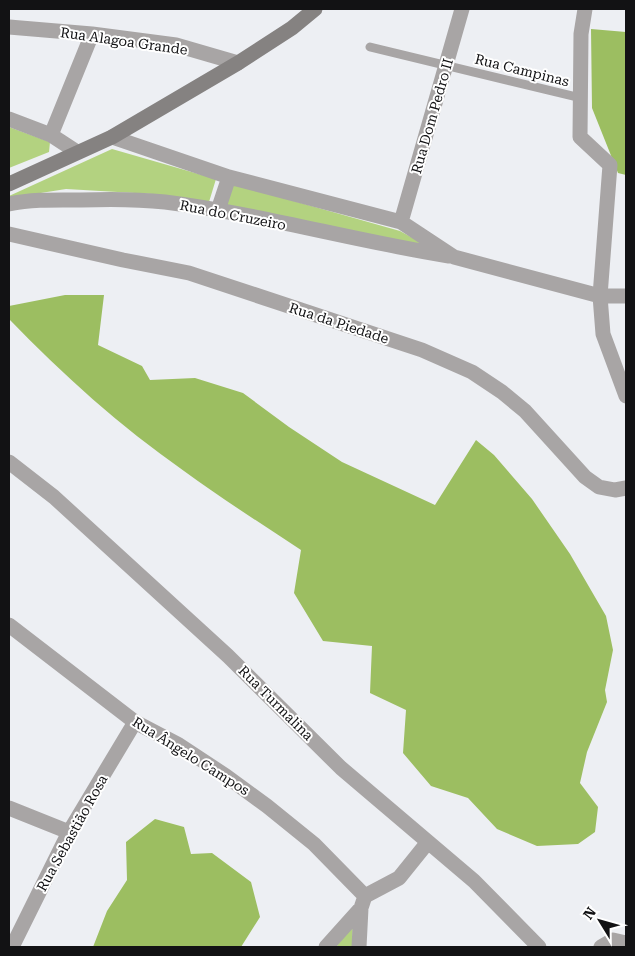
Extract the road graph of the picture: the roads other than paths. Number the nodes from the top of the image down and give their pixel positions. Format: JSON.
{"nodes":[{"id":1,"x":315,"y":9,"type":"edge"},
{"id":2,"x":462,"y":9,"type":"edge"},
{"id":3,"x":584,"y":9,"type":"edge"},
{"id":4,"x":9,"y":27,"type":"edge"},
{"id":5,"x":92,"y":34,"type":"junction"},
{"id":6,"x":370,"y":47,"type":"dead end"},
{"id":7,"x":238,"y":63,"type":"junction"},
{"id":8,"x":446,"y":65,"type":"junction"},
{"id":9,"x":581,"y":98,"type":"junction"},
{"id":10,"x":9,"y":119,"type":"edge"},
{"id":11,"x":51,"y":135,"type":"junction"},
{"id":12,"x":112,"y":137,"type":"junction"},
{"id":13,"x":77,"y":152,"type":"junction"},
{"id":14,"x":230,"y":177,"type":"junction"},
{"id":15,"x":9,"y":184,"type":"edge"},
{"id":16,"x":9,"y":204,"type":"edge"},
{"id":17,"x":218,"y":210,"type":"junction"},
{"id":18,"x":401,"y":222,"type":"junction"},
{"id":19,"x":9,"y":234,"type":"edge"},
{"id":20,"x":454,"y":257,"type":"junction"},
{"id":21,"x":600,"y":296,"type":"junction"},
{"id":22,"x":626,"y":296,"type":"edge"},
{"id":23,"x":626,"y":396,"type":"edge"},
{"id":24,"x":9,"y":462,"type":"edge"},
{"id":25,"x":626,"y":488,"type":"edge"},
{"id":26,"x":9,"y":625,"type":"edge"},
{"id":27,"x":135,"y":722,"type":"junction"},
{"id":28,"x":9,"y":808,"type":"edge"},
{"id":29,"x":69,"y":832,"type":"junction"},
{"id":30,"x":428,"y":842,"type":"junction"},
{"id":31,"x":363,"y":902,"type":"junction"},
{"id":32,"x":626,"y":942,"type":"edge"},
{"id":33,"x":12,"y":947,"type":"edge"},
{"id":34,"x":326,"y":947,"type":"edge"},
{"id":35,"x":359,"y":947,"type":"edge"},
{"id":36,"x":539,"y":947,"type":"edge"},
{"id":37,"x":601,"y":947,"type":"edge"}],
"edges":[{"from":1,"to":7,"type":"main road"},
{"from":2,"to":8,"type":"street","name":"Rua Dom Pedro II"},
{"from":3,"to":9,"type":"street"},
{"from":4,"to":5,"type":"street","name":"Rua Alagoa Grande"},
{"from":5,"to":7,"type":"street","name":"Rua Alagoa Grande"},
{"from":5,"to":11,"type":"street"},
{"from":6,"to":8,"type":"lane","name":"Rua Campinas"},
{"from":7,"to":12,"type":"main road"},
{"from":8,"to":9,"type":"lane","name":"Rua Campinas"},
{"from":8,"to":18,"type":"street","name":"Rua Dom Pedro II"},
{"from":9,"to":21,"type":"street"},
{"from":10,"to":11,"type":"street"},
{"from":11,"to":13,"type":"street"},
{"from":12,"to":13,"type":"main road"},
{"from":12,"to":14,"type":"street","name":"Rua do Cruzeiro"},
{"from":13,"to":15,"type":"main road"},
{"from":14,"to":17,"type":"street"},
{"from":14,"to":18,"type":"street","name":"Rua do Cruzeiro"},
{"from":16,"to":17,"type":"street","name":"Rua do Cruzeiro"},
{"from":17,"to":20,"type":"street","name":"Rua do Cruzeiro"},
{"from":18,"to":20,"type":"street","name":"Rua do Cruzeiro"},
{"from":19,"to":25,"type":"street","name":"Rua da Piedade"},
{"from":20,"to":21,"type":"street","name":"Rua do Cruzeiro"},
{"from":21,"to":22,"type":"street","name":"Rua do Cruzeiro"},
{"from":21,"to":23,"type":"street"},
{"from":24,"to":30,"type":"street","name":"Rua Turmalina"},
{"from":26,"to":27,"type":"street","name":"Rua Ângelo Campos"},
{"from":27,"to":29,"type":"street","name":"Rua Sebastião Rosa"},
{"from":27,"to":31,"type":"street","name":"Rua Ângelo Campos"},
{"from":28,"to":29,"type":"street"},
{"from":29,"to":33,"type":"street","name":"Rua Sebastião Rosa"},
{"from":30,"to":31,"type":"street"},
{"from":30,"to":36,"type":"street","name":"Rua Turmalina"},
{"from":31,"to":34,"type":"street"},
{"from":31,"to":35,"type":"street"},
{"from":32,"to":37,"type":"street"}]}
